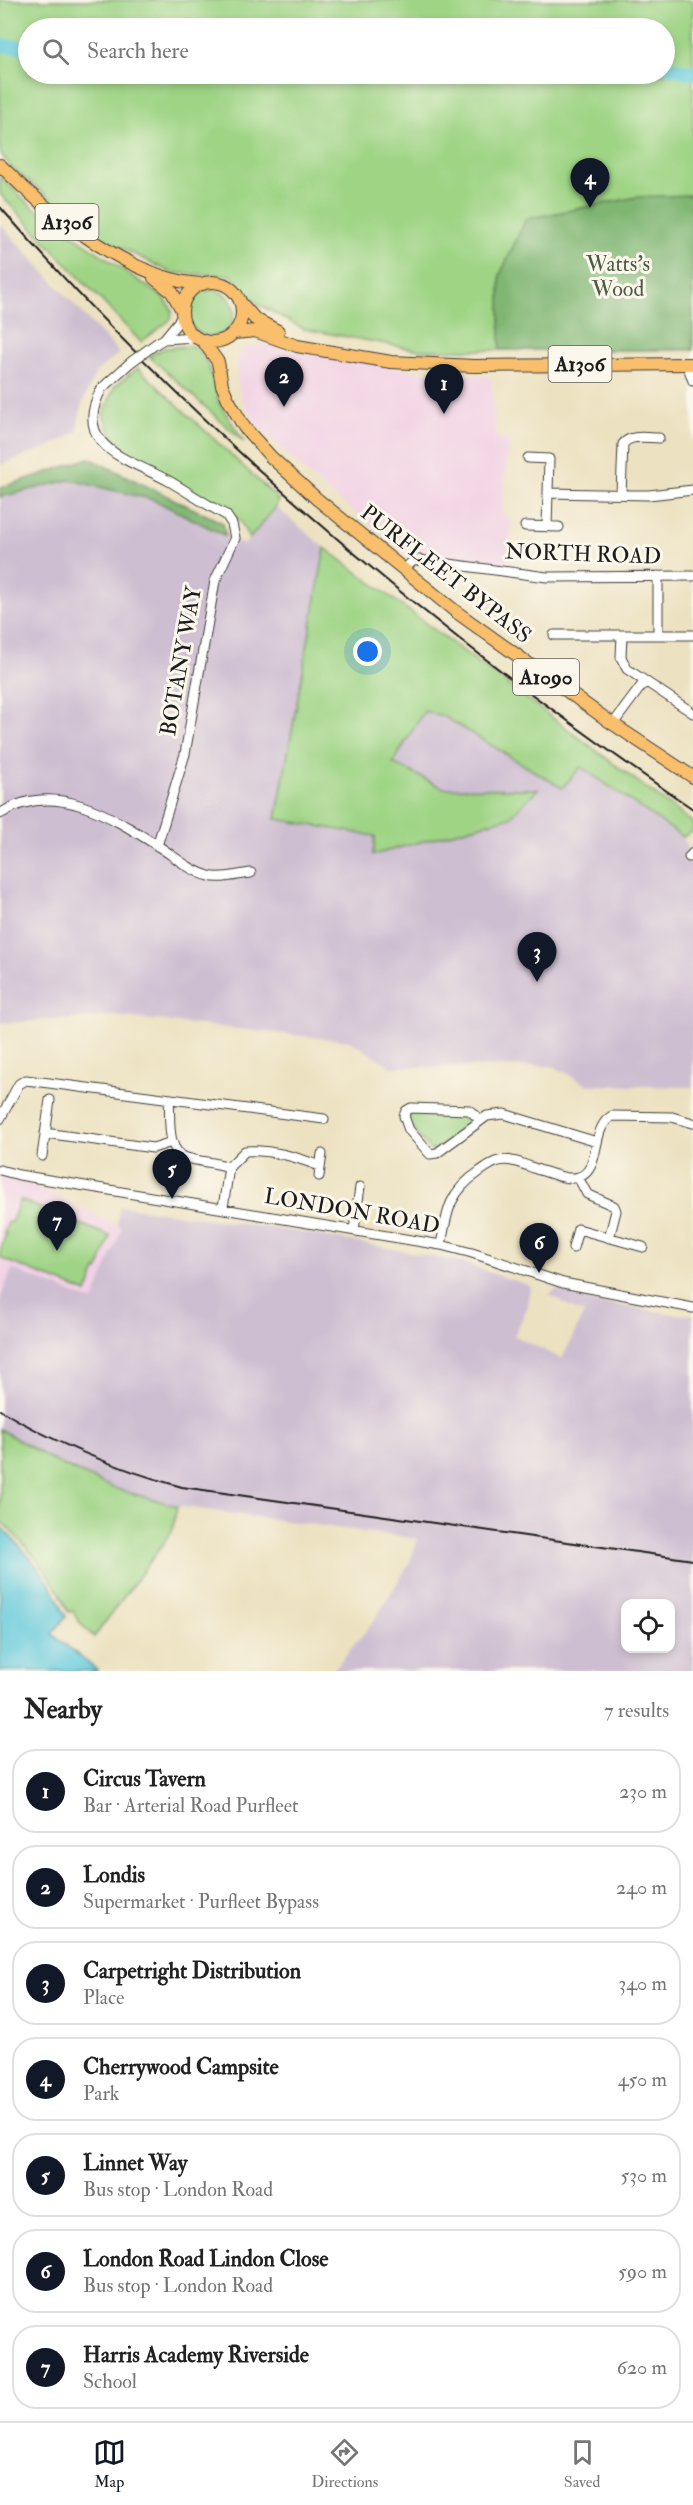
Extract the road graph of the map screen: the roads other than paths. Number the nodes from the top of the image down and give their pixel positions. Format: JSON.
{"nodes":[{"id":1,"x":0,"y":165,"type":"edge"},
{"id":2,"x":141,"y":268,"type":"junction"},
{"id":3,"x":203,"y":284,"type":"junction"},
{"id":4,"x":240,"y":301,"type":"junction"},
{"id":5,"x":182,"y":314,"type":"junction"},
{"id":6,"x":231,"y":335,"type":"junction"},
{"id":7,"x":199,"y":339,"type":"junction"},
{"id":8,"x":160,"y":341,"type":"junction"},
{"id":9,"x":324,"y":350,"type":"junction"},
{"id":10,"x":218,"y":362,"type":"junction"},
{"id":11,"x":690,"y":364,"type":"edge"},
{"id":12,"x":693,"y":381,"type":"edge"},
{"id":13,"x":660,"y":438,"type":"dead end"},
{"id":14,"x":528,"y":458,"type":"dead end"},
{"id":15,"x":693,"y":490,"type":"edge"},
{"id":16,"x":548,"y":493,"type":"junction"},
{"id":17,"x":621,"y":494,"type":"junction"},
{"id":18,"x":525,"y":526,"type":"dead end"},
{"id":19,"x":547,"y":526,"type":"junction"},
{"id":20,"x":559,"y":527,"type":"dead end"},
{"id":21,"x":404,"y":569,"type":"junction"},
{"id":22,"x":658,"y":576,"type":"junction"},
{"id":23,"x":693,"y":576,"type":"edge"},
{"id":24,"x":554,"y":635,"type":"dead end"},
{"id":25,"x":622,"y":635,"type":"junction"},
{"id":26,"x":658,"y":635,"type":"junction"},
{"id":27,"x":693,"y":635,"type":"edge"},
{"id":28,"x":645,"y":681,"type":"junction"},
{"id":29,"x":693,"y":713,"type":"edge"},
{"id":30,"x":614,"y":724,"type":"junction"},
{"id":31,"x":693,"y":777,"type":"edge"},
{"id":32,"x":0,"y":814,"type":"edge"},
{"id":33,"x":157,"y":846,"type":"junction"},
{"id":34,"x":251,"y":873,"type":"dead end"},
{"id":35,"x":170,"y":1099,"type":"junction"},
{"id":36,"x":50,"y":1100,"type":"dead end"},
{"id":37,"x":0,"y":1119,"type":"edge"},
{"id":38,"x":324,"y":1119,"type":"dead end"},
{"id":39,"x":481,"y":1120,"type":"junction"},
{"id":40,"x":693,"y":1122,"type":"edge"},
{"id":41,"x":45,"y":1133,"type":"junction"},
{"id":42,"x":172,"y":1142,"type":"junction"},
{"id":43,"x":597,"y":1142,"type":"junction"},
{"id":44,"x":322,"y":1154,"type":"dead end"},
{"id":45,"x":42,"y":1156,"type":"dead end"},
{"id":46,"x":229,"y":1167,"type":"junction"},
{"id":47,"x":0,"y":1170,"type":"edge"},
{"id":48,"x":578,"y":1178,"type":"junction"},
{"id":49,"x":360,"y":1187,"type":"dead end"},
{"id":50,"x":223,"y":1209,"type":"junction"},
{"id":51,"x":354,"y":1230,"type":"junction"},
{"id":52,"x":609,"y":1238,"type":"junction"},
{"id":53,"x":441,"y":1245,"type":"junction"},
{"id":54,"x":643,"y":1247,"type":"dead end"},
{"id":55,"x":573,"y":1248,"type":"dead end"},
{"id":56,"x":693,"y":1308,"type":"edge"}],
"edges":[{"from":1,"to":2,"type":"main road","number":"A1306"},
{"from":2,"to":3,"type":"main road","number":"A1306"},
{"from":2,"to":5,"type":"main road","number":"A1306"},
{"from":3,"to":4,"type":"main road"},
{"from":3,"to":5,"type":"main road"},
{"from":4,"to":6,"type":"main road"},
{"from":4,"to":9,"type":"main road","number":"A1306"},
{"from":5,"to":7,"type":"main road"},
{"from":5,"to":8,"type":"street","name":"BOTANY WAY"},
{"from":6,"to":7,"type":"main road"},
{"from":6,"to":9,"type":"main road","number":"A1306"},
{"from":6,"to":10,"type":"main road"},
{"from":7,"to":8,"type":"street"},
{"from":7,"to":10,"type":"main road","name":"PURFLEET BYPASS","number":"A1090"},
{"from":8,"to":33,"type":"street","name":"BOTANY WAY","bridge":true},
{"from":9,"to":11,"type":"main road","number":"A1306"},
{"from":10,"to":21,"type":"main road","name":"PURFLEET BYPASS","number":"A1090"},
{"from":11,"to":12,"type":"street"},
{"from":13,"to":17,"type":"street"},
{"from":14,"to":16,"type":"street"},
{"from":15,"to":17,"type":"street"},
{"from":16,"to":17,"type":"street"},
{"from":16,"to":19,"type":"street"},
{"from":18,"to":19,"type":"street"},
{"from":19,"to":20,"type":"street"},
{"from":21,"to":22,"type":"street","name":"NORTH ROAD"},
{"from":21,"to":30,"type":"main road","name":"PURFLEET BYPASS","number":"A1090"},
{"from":22,"to":23,"type":"street","name":"NORTH ROAD"},
{"from":22,"to":26,"type":"street"},
{"from":24,"to":25,"type":"street"},
{"from":25,"to":26,"type":"street"},
{"from":25,"to":28,"type":"street"},
{"from":26,"to":27,"type":"street"},
{"from":28,"to":29,"type":"street"},
{"from":28,"to":30,"type":"street"},
{"from":30,"to":31,"type":"main road","name":"PURFLEET BYPASS","number":"A1090"},
{"from":32,"to":33,"type":"street"},
{"from":33,"to":34,"type":"street"},
{"from":35,"to":37,"type":"street"},
{"from":35,"to":38,"type":"street"},
{"from":35,"to":42,"type":"street"},
{"from":36,"to":41,"type":"street"},
{"from":39,"to":39,"type":"street"},
{"from":39,"to":43,"type":"street"},
{"from":40,"to":43,"type":"street"},
{"from":41,"to":42,"type":"street"},
{"from":41,"to":45,"type":"street"},
{"from":42,"to":46,"type":"street"},
{"from":43,"to":48,"type":"street"},
{"from":44,"to":46,"type":"street"},
{"from":46,"to":50,"type":"street"},
{"from":47,"to":50,"type":"street","name":"LONDON ROAD"},
{"from":48,"to":52,"type":"street"},
{"from":48,"to":53,"type":"street"},
{"from":49,"to":51,"type":"street"},
{"from":50,"to":51,"type":"street","name":"LONDON ROAD"},
{"from":51,"to":53,"type":"street","name":"LONDON ROAD"},
{"from":52,"to":54,"type":"street"},
{"from":52,"to":55,"type":"street"},
{"from":53,"to":56,"type":"street","name":"LONDON ROAD"}]}
